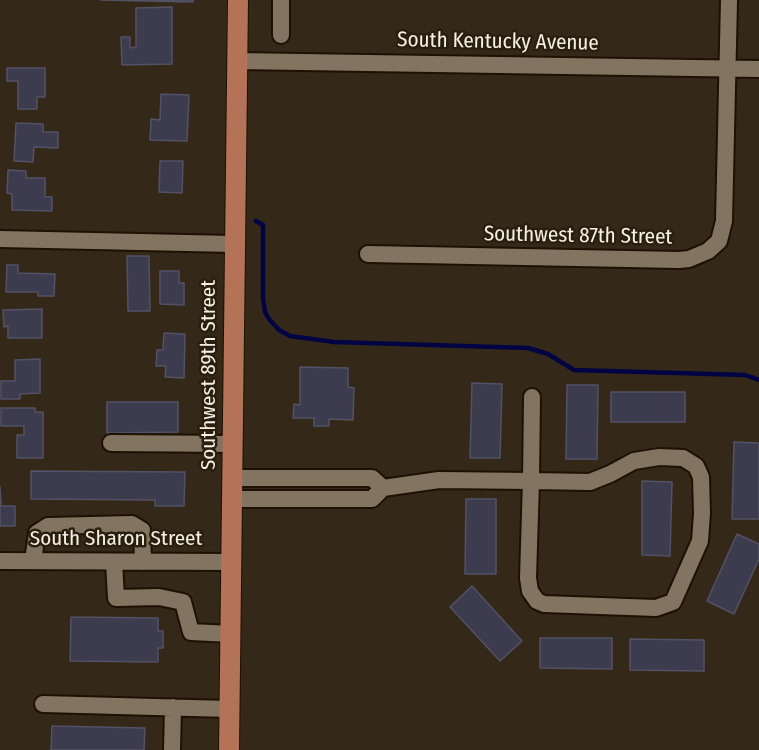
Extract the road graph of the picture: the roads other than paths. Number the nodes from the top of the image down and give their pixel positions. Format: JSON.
{"nodes":[{"id":1,"x":238,"y":0,"type":"edge"},
{"id":2,"x":281,"y":0,"type":"edge"},
{"id":3,"x":729,"y":0,"type":"edge"},
{"id":4,"x":281,"y":35,"type":"dead end"},
{"id":5,"x":237,"y":61,"type":"junction"},
{"id":6,"x":728,"y":68,"type":"junction"},
{"id":7,"x":759,"y":69,"type":"edge"},
{"id":8,"x":0,"y":239,"type":"edge"},
{"id":9,"x":233,"y":244,"type":"junction"},
{"id":10,"x":368,"y":254,"type":"dead end"},
{"id":11,"x":532,"y":397,"type":"dead end"},
{"id":12,"x":111,"y":443,"type":"dead end"},
{"id":13,"x":233,"y":444,"type":"junction"},
{"id":14,"x":233,"y":478,"type":"junction"},
{"id":15,"x":531,"y":481,"type":"junction"},
{"id":16,"x":383,"y":488,"type":"junction"},
{"id":17,"x":233,"y":499,"type":"junction"},
{"id":18,"x":0,"y":561,"type":"edge"},
{"id":19,"x":33,"y":561,"type":"junction"},
{"id":20,"x":114,"y":562,"type":"junction"},
{"id":21,"x":143,"y":562,"type":"junction"},
{"id":22,"x":232,"y":562,"type":"junction"},
{"id":23,"x":231,"y":634,"type":"junction"},
{"id":24,"x":42,"y":704,"type":"dead end"},
{"id":25,"x":173,"y":707,"type":"junction"},
{"id":26,"x":229,"y":709,"type":"junction"},
{"id":27,"x":172,"y":750,"type":"edge"},
{"id":28,"x":229,"y":750,"type":"edge"}],
"edges":[{"from":1,"to":5,"type":"main road","name":"Southwest 89th Street"},
{"from":2,"to":4,"type":"street"},
{"from":3,"to":6,"type":"street","name":"Southwest 87th Street"},
{"from":5,"to":6,"type":"street","name":"South Kentucky Avenue"},
{"from":5,"to":9,"type":"main road","name":"Southwest 89th Street"},
{"from":6,"to":7,"type":"street","name":"South Kentucky Avenue"},
{"from":6,"to":10,"type":"street","name":"Southwest 87th Street"},
{"from":8,"to":9,"type":"street"},
{"from":9,"to":13,"type":"main road","name":"Southwest 89th Street"},
{"from":11,"to":15,"type":"street"},
{"from":12,"to":13,"type":"street"},
{"from":13,"to":14,"type":"main road","name":"Southwest 89th Street"},
{"from":14,"to":16,"type":"street"},
{"from":14,"to":17,"type":"main road","name":"Southwest 89th Street"},
{"from":15,"to":15,"type":"street"},
{"from":15,"to":16,"type":"street"},
{"from":16,"to":17,"type":"street"},
{"from":17,"to":22,"type":"main road","name":"Southwest 89th Street"},
{"from":18,"to":19,"type":"street","name":"South Sharon Street"},
{"from":19,"to":20,"type":"street","name":"South Sharon Street"},
{"from":19,"to":21,"type":"street"},
{"from":20,"to":21,"type":"street","name":"South Sharon Street"},
{"from":20,"to":23,"type":"street"},
{"from":21,"to":22,"type":"street","name":"South Sharon Street"},
{"from":22,"to":23,"type":"main road","name":"Southwest 89th Street"},
{"from":23,"to":26,"type":"main road","name":"Southwest 89th Street"},
{"from":24,"to":25,"type":"street"},
{"from":25,"to":26,"type":"street"},
{"from":25,"to":27,"type":"street"},
{"from":26,"to":28,"type":"main road","name":"Southwest 89th Street"}]}
